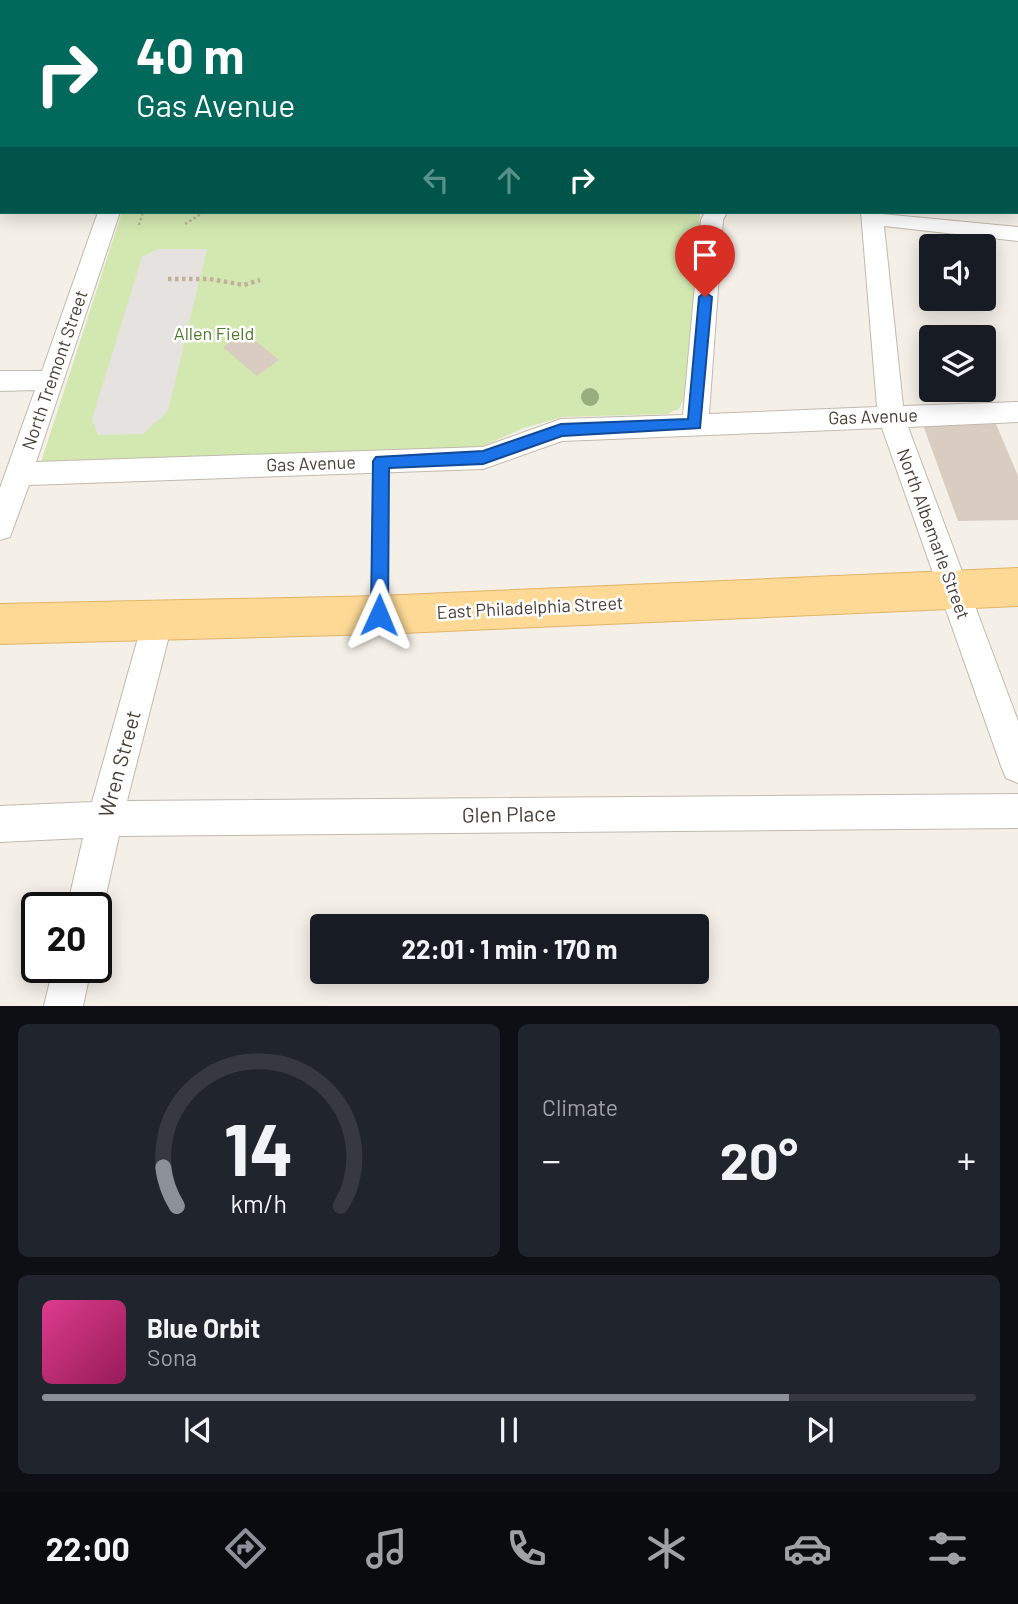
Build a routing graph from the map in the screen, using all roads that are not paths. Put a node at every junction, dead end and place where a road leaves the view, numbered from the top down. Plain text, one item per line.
1 (108, 214) edge
2 (715, 214) edge
3 (869, 214) edge
4 (876, 214) edge
5 (1018, 234) edge
6 (52, 380) junction
7 (0, 381) edge
8 (1018, 412) edge
9 (891, 416) junction
10 (695, 424) junction
11 (381, 461) junction
12 (11, 484) edge
13 (0, 528) edge
14 (1018, 587) edge
15 (954, 590) junction
16 (379, 615) junction
17 (158, 620) junction
18 (0, 624) edge
19 (1018, 766) edge
20 (1018, 811) edge
21 (105, 819) junction
22 (0, 824) edge
23 (89, 892) edge
24 (68, 983) edge
25 (63, 1006) edge

1 - 6 street, North Tremont Street
2 - 10 street
3 - 9 street, North Albemarle Street
4 - 5 street
6 - 7 street
6 - 12 street, North Tremont Street
8 - 9 street, Gas Avenue
9 - 10 street, Gas Avenue
9 - 15 street, North Albemarle Street
10 - 11 street, Gas Avenue
11 - 12 street, Gas Avenue
11 - 16 lane
12 - 13 street, North Tremont Street
14 - 15 main road, East Philadelphia Street
15 - 16 main road, East Philadelphia Street
15 - 19 street, North Albemarle Street
16 - 17 main road, East Philadelphia Street
17 - 18 main road, East Philadelphia Street
17 - 21 street, Wren Street
20 - 21 street, Glen Place
21 - 22 street, Glen Place
21 - 23 street, Wren Street
24 - 25 street

